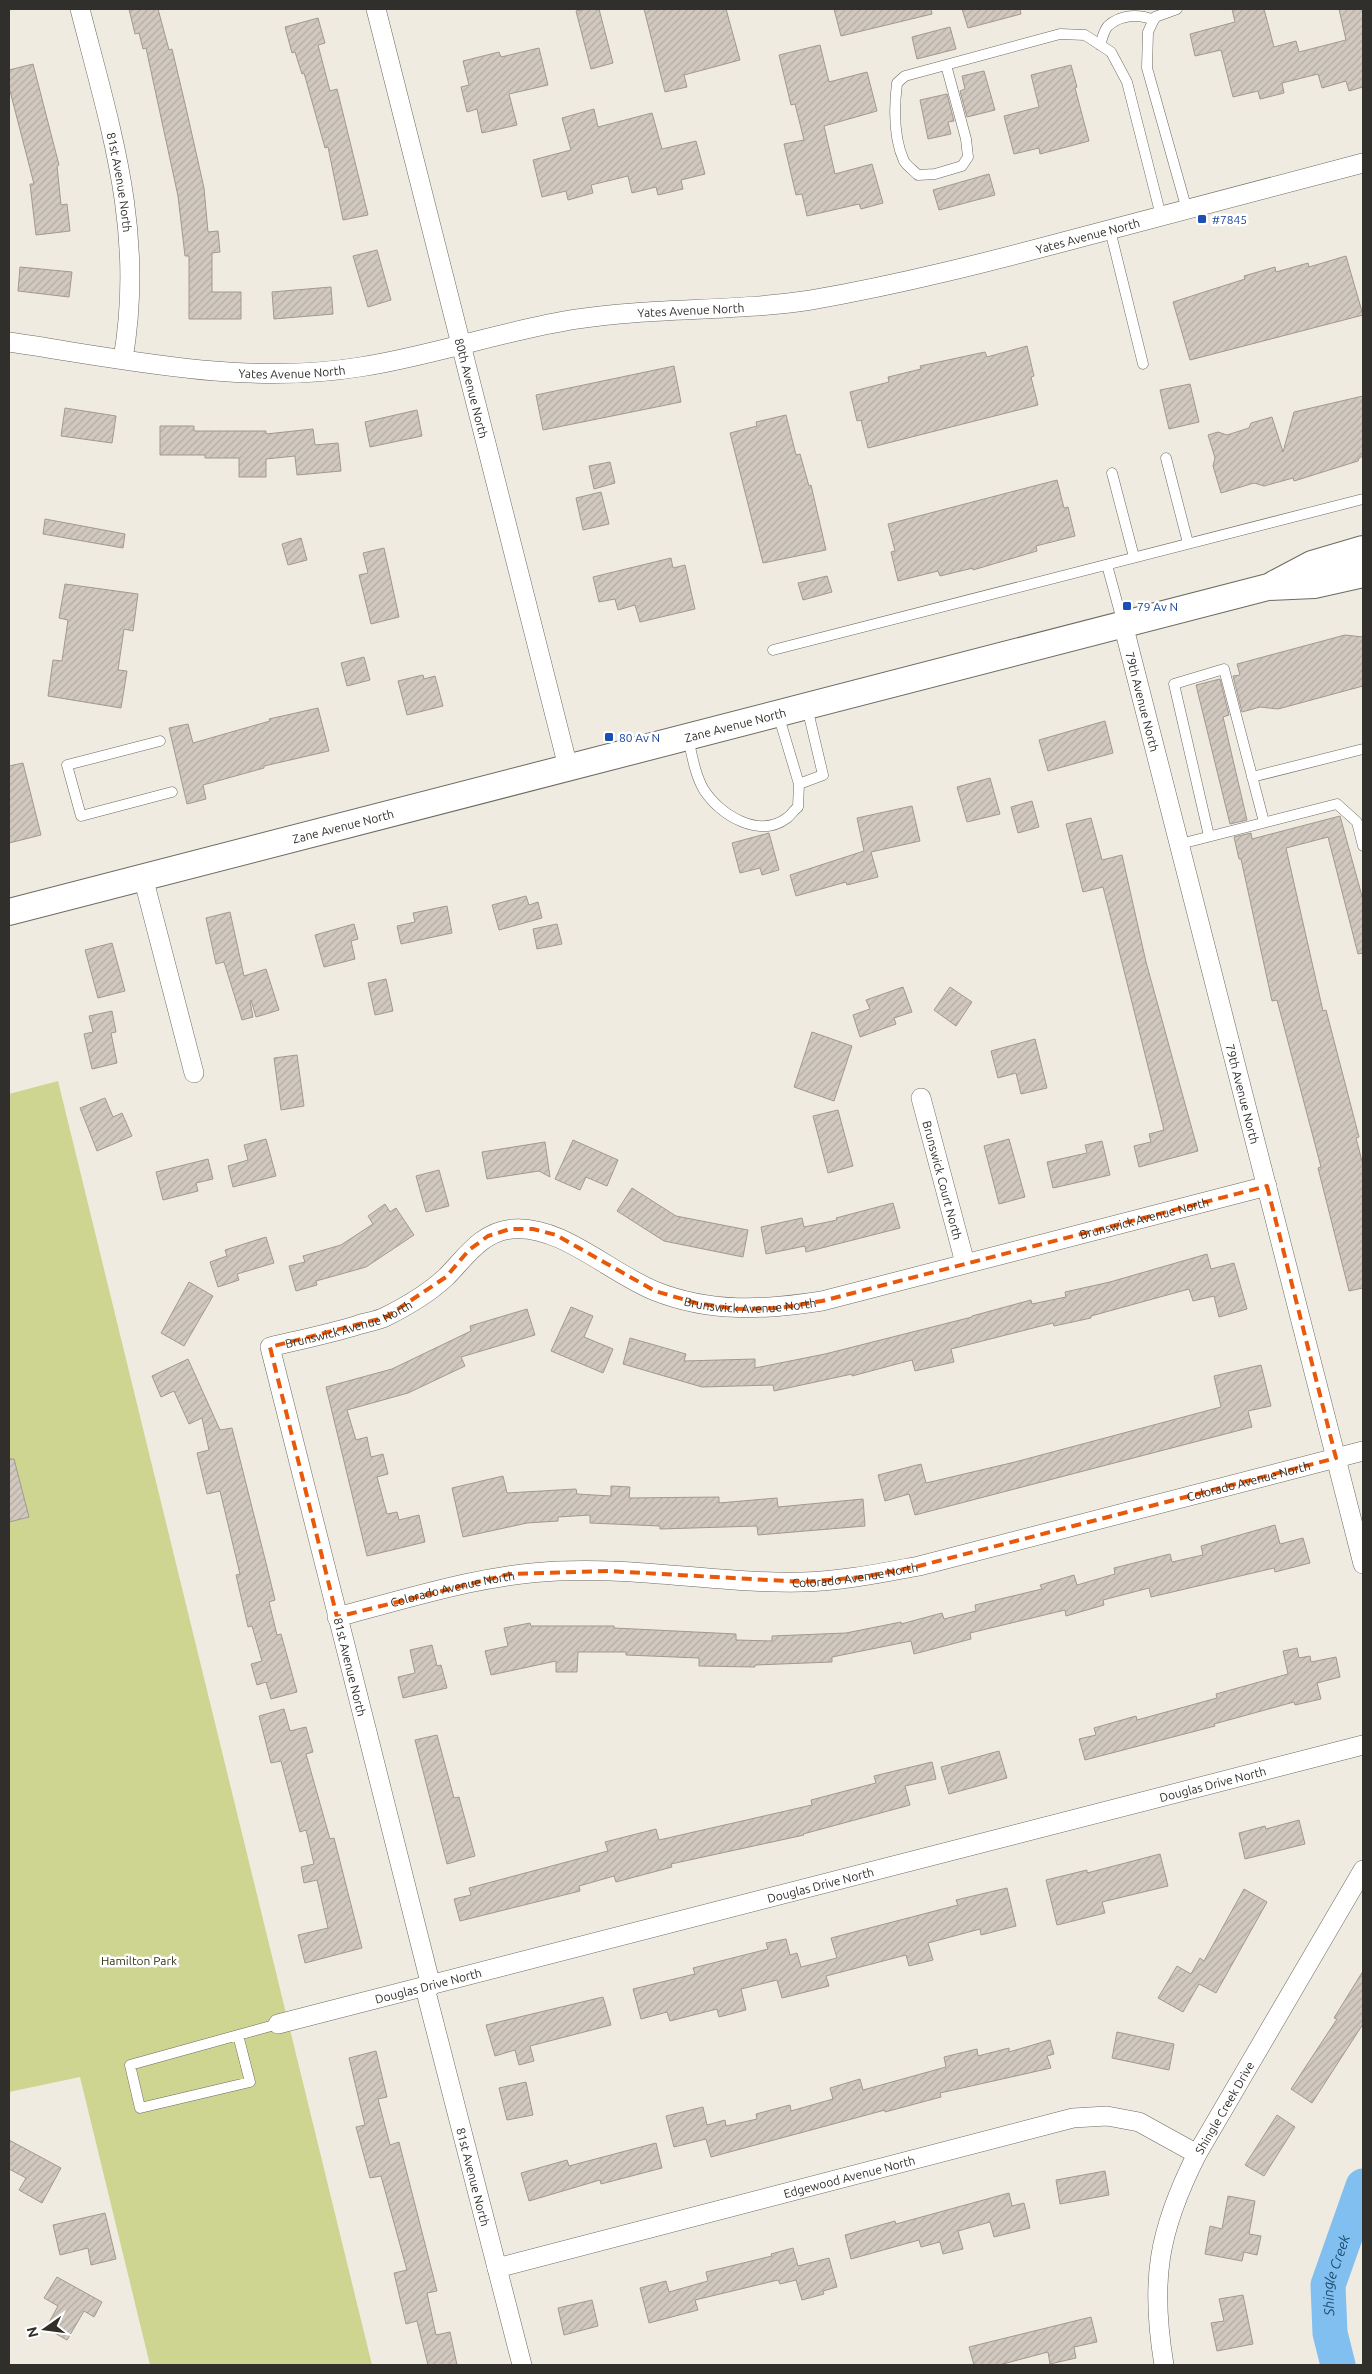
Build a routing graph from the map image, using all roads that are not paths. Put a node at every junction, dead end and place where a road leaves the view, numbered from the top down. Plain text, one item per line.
1 (80, 9) edge
2 (376, 9) edge
3 (1177, 9) edge
4 (1154, 20) junction
5 (1100, 45) junction
6 (946, 65) junction
7 (1363, 163) edge
8 (1186, 210) junction
9 (1161, 216) junction
10 (1110, 230) junction
11 (9, 342) edge
12 (462, 345) junction
13 (123, 359) junction
14 (1143, 364) dead end
15 (1166, 458) dead end
16 (1112, 473) dead end
17 (1363, 499) edge
18 (1188, 543) junction
19 (1363, 549) edge
20 (1134, 557) junction
21 (1108, 565) junction
22 (1363, 574) edge
23 (1268, 587) junction
24 (1124, 624) junction
25 (773, 650) dead end
26 (807, 705) junction
27 (777, 713) junction
28 (688, 736) junction
29 (160, 740) dead end
30 (1363, 749) edge
31 (568, 767) junction
32 (1252, 777) junction
33 (799, 784) junction
34 (172, 792) dead end
35 (1360, 821) edge
36 (1264, 822) junction
37 (1209, 836) junction
38 (1180, 844) junction
39 (1363, 846) edge
40 (143, 877) junction
41 (9, 912) edge
42 (194, 1073) dead end
43 (921, 1098) dead end
44 (1268, 1186) junction
45 (965, 1263) junction
46 (270, 1348) joint
47 (1363, 1451) edge
48 (1336, 1458) junction
49 (1363, 1564) edge
50 (337, 1617) junction
51 (1363, 1745) edge
52 (1363, 1870) edge
53 (428, 1987) junction
54 (278, 2024) joint
55 (238, 2035) junction
56 (1196, 2154) junction
57 (497, 2268) junction
58 (522, 2365) edge
59 (1164, 2365) edge

1 - 13 street, 81st Avenue North
2 - 12 street, 80th Avenue North
3 - 4 lane
4 - 5 lane
4 - 8 lane
5 - 6 lane
5 - 9 lane
6 - 6 lane
7 - 8 street, Yates Avenue North
8 - 9 street, Yates Avenue North
9 - 10 street, Yates Avenue North
10 - 12 street, Yates Avenue North
10 - 14 lane
11 - 13 street, Yates Avenue North
12 - 13 street, Yates Avenue North
12 - 31 street, 80th Avenue North
15 - 18 lane
16 - 20 lane
17 - 18 lane
18 - 20 lane
19 - 23 main road, Zane Avenue North
20 - 21 lane
21 - 24 lane
21 - 25 lane
22 - 23 main road, Zane Avenue North
23 - 24 main road, Zane Avenue North
24 - 26 main road, Zane Avenue North
24 - 38 street, 79th Avenue North
26 - 27 main road, Zane Avenue North
26 - 33 lane
27 - 28 main road, Zane Avenue North
27 - 33 lane
28 - 31 main road, Zane Avenue North
28 - 33 lane
29 - 34 lane
30 - 32 lane
31 - 40 main road, Zane Avenue North
32 - 36 lane
32 - 37 lane
35 - 36 lane
35 - 39 lane
36 - 37 lane
37 - 38 lane
38 - 44 street, 79th Avenue North
40 - 41 main road, Zane Avenue North
40 - 42 street
43 - 45 street, Brunswick Court North
44 - 45 street, Brunswick Avenue North
44 - 48 street, 79th Avenue North
45 - 46 street, Brunswick Avenue North
46 - 50 street, 81st Avenue North
47 - 48 street, Colorado Avenue North
48 - 49 street, 79th Avenue North
48 - 50 street, Colorado Avenue North
50 - 53 street, 81st Avenue North
51 - 53 street, Douglas Drive North
52 - 56 street, Shingle Creek Drive
53 - 54 street, Douglas Drive North
53 - 57 street, 81st Avenue North
54 - 55 lane
55 - 55 lane
56 - 57 street, Edgewood Avenue North
56 - 59 street, Shingle Creek Drive
57 - 58 street, 81st Avenue North

